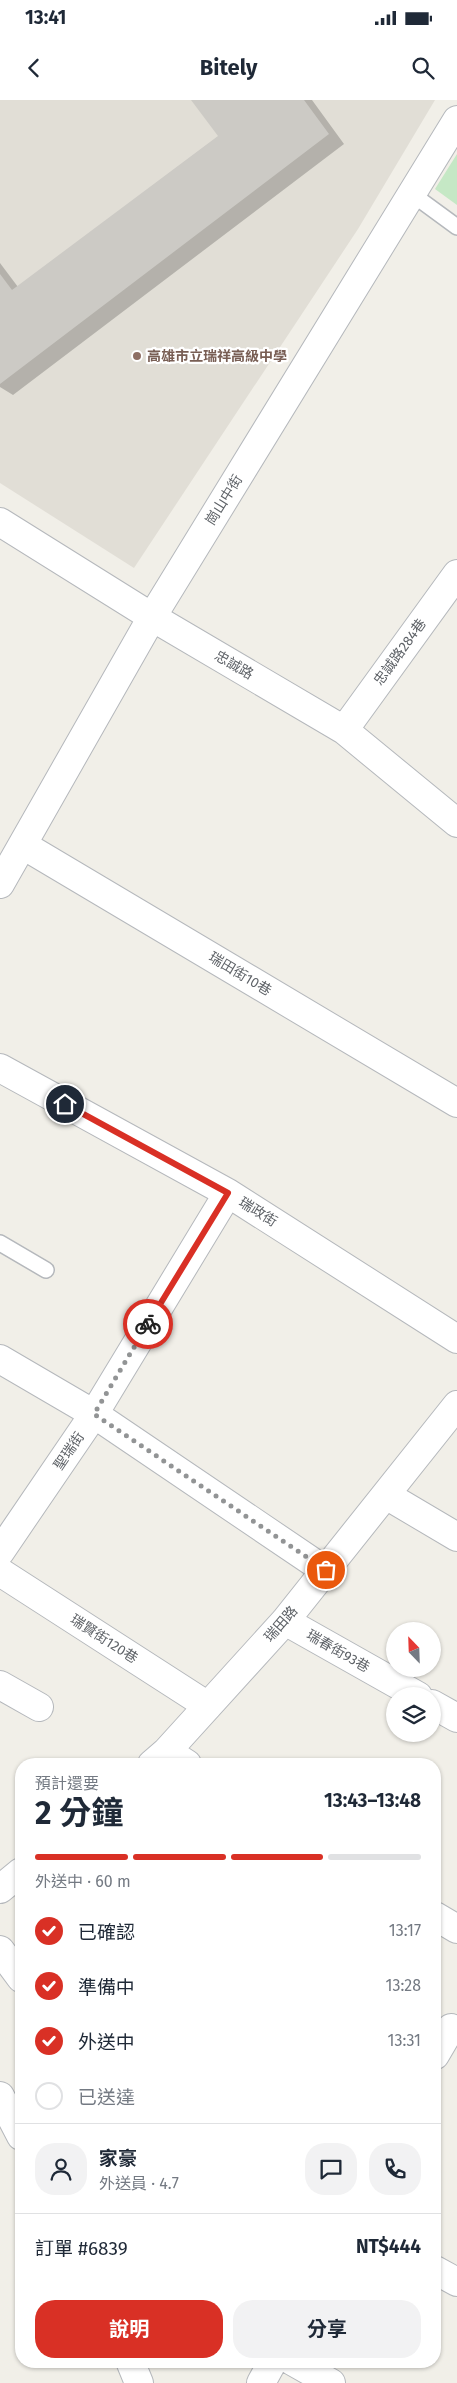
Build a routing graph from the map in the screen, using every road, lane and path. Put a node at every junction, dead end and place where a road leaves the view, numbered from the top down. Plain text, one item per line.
1 (457, 120) edge
2 (412, 194) junction
3 (457, 227) edge
4 (0, 522) edge
5 (457, 574) edge
6 (152, 617) junction
7 (344, 730) junction
8 (457, 823) edge
9 (23, 845) junction
10 (0, 884) edge
11 (0, 1068) edge
12 (457, 1103) edge
13 (228, 1193) junction
14 (0, 1243) edge
15 (46, 1270) dead end
16 (457, 1338) edge
17 (0, 1359) edge
18 (457, 1405) edge
19 (94, 1414) junction
20 (386, 1495) junction
21 (457, 1537) edge
22 (0, 1552) edge
23 (326, 1570) junction
24 (0, 1572) edge
25 (285, 1621) junction
26 (0, 1685) edge
27 (402, 1687) edge
28 (208, 1706) junction
29 (39, 1707) dead end
30 (441, 1709) edge
31 (457, 1718) edge
32 (170, 1758) edge
33 (15, 1877) edge
34 (0, 1890) edge
35 (441, 1920) edge
36 (457, 1929) edge
37 (0, 1950) edge
38 (15, 1970) edge
39 (451, 2028) dead end
40 (441, 2045) edge
41 (0, 2096) edge
42 (15, 2125) edge
43 (441, 2273) edge
44 (457, 2282) edge
45 (133, 2368) edge
46 (269, 2368) edge
47 (304, 2368) edge
48 (139, 2383) edge
49 (261, 2383) edge
50 (331, 2383) edge

1 - 2 street, 崗山中街
2 - 3 lane
2 - 6 street, 崗山中街
4 - 6 street, 忠誠路
5 - 7 street, 忠誠路284巷
6 - 7 street, 忠誠路
6 - 9 street, 崗山中街
7 - 8 street, 忠誠路
9 - 10 street, 崗山中街
9 - 12 street, 瑞田街10巷
11 - 13 street, 瑞政街
13 - 16 street, 瑞政街
13 - 19 street, 聖瑞街
14 - 15 lane
17 - 19 street
18 - 20 street, 瑞田路
19 - 22 street, 聖瑞街
19 - 23 street
20 - 21 street
20 - 23 street, 瑞田路
23 - 25 street, 瑞田路
24 - 28 street, 瑞賢街120巷
25 - 27 street, 瑞春街93巷
25 - 28 street, 瑞田路
26 - 29 street
28 - 32 street, 瑞田路
30 - 31 street
33 - 34 street
35 - 36 street
37 - 38 street
39 - 40 street
41 - 42 street
43 - 44 street
45 - 48 street
46 - 49 street
47 - 50 street

